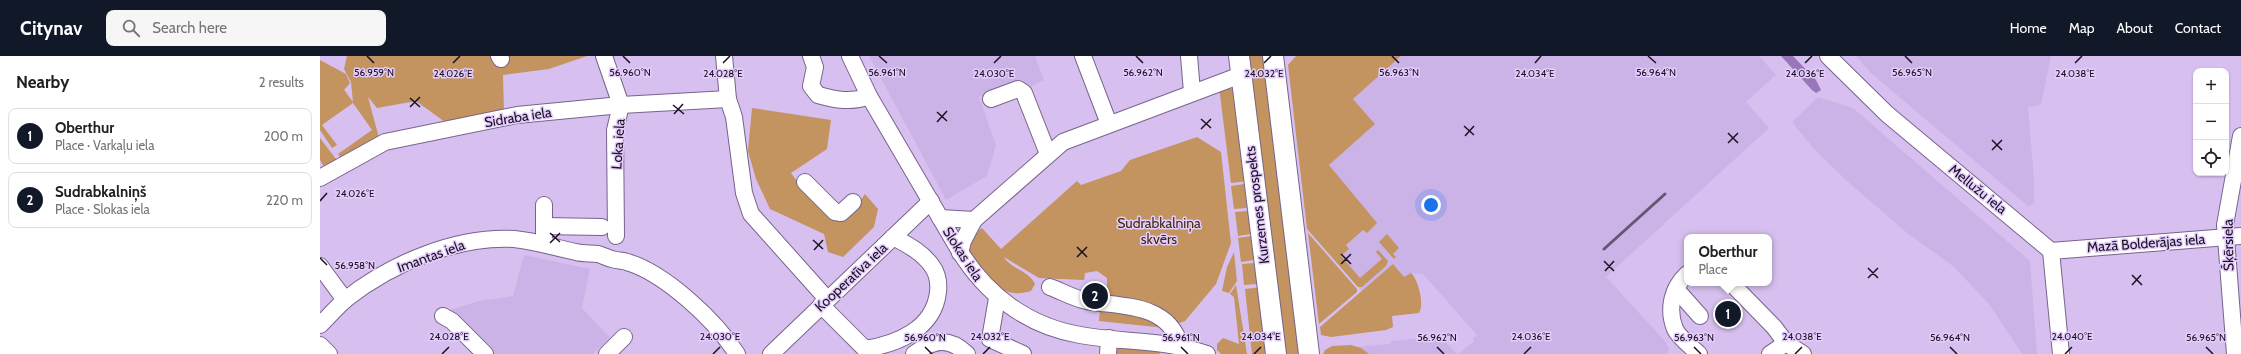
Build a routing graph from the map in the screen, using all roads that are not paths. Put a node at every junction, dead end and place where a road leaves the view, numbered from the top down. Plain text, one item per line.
1 (604, 56) edge
2 (811, 56) edge
3 (850, 56) edge
4 (1083, 56) edge
5 (1189, 56) edge
6 (1273, 56) edge
7 (1828, 56) edge
8 (727, 59) edge
9 (1240, 66) edge
10 (1192, 92) junction
11 (869, 96) junction
12 (728, 99) junction
13 (991, 99) dead end
14 (621, 105) junction
15 (1109, 124) junction
16 (2241, 136) edge
17 (1048, 154) junction
18 (321, 176) edge
19 (805, 182) dead end
20 (930, 201) junction
21 (853, 202) dead end
22 (544, 205) dead end
23 (940, 218) junction
24 (974, 220) junction
25 (544, 226) junction
26 (602, 227) dead end
27 (616, 236) junction
28 (2241, 236) edge
29 (894, 237) junction
30 (2225, 237) junction
31 (544, 243) junction
32 (2051, 251) junction
33 (960, 253) junction
34 (598, 254) junction
35 (627, 262) junction
36 (320, 266) edge
37 (1684, 278) edge
38 (1734, 286) edge
39 (1050, 287) dead end
40 (1676, 289) junction
41 (997, 298) junction
42 (346, 300) junction
43 (824, 302) junction
44 (443, 316) dead end
45 (1700, 316) dead end
46 (320, 324) edge
47 (624, 337) dead end
48 (1786, 343) junction
49 (320, 345) edge
50 (1108, 346) edge
51 (1177, 349) edge
52 (867, 352) edge
53 (329, 354) edge
54 (485, 354) edge
55 (607, 354) edge
56 (737, 354) edge
57 (771, 354) edge
58 (914, 354) edge
59 (967, 354) edge
60 (1023, 354) edge
61 (1207, 354) edge
62 (1276, 354) edge
63 (1309, 354) edge
64 (1698, 354) edge
65 (1770, 354) edge
66 (1802, 354) edge
67 (2061, 354) edge
68 (2235, 354) edge

1 - 14 street, Loka iela
2 - 11 street
3 - 11 street, Slokas iela
4 - 15 street
5 - 10 street
6 - 63 main road
7 - 32 street, Mellužu iela
8 - 12 street
9 - 10 street
9 - 62 main road, Kurzemes prospekts
10 - 15 street
11 - 20 street, Slokas iela
12 - 14 street, Sidraba iela
12 - 43 street
13 - 17 street
14 - 18 street, Sidraba iela
14 - 27 street, Loka iela
15 - 17 street
16 - 30 street, Šķērsiela
17 - 24 street
19 - 21 street
20 - 23 street, Slokas iela
20 - 29 street, Kooperatīva iela
22 - 25 street
23 - 24 street
23 - 33 street, Slokas iela
24 - 33 street
25 - 26 street
25 - 31 street
27 - 34 street
27 - 35 street, Loka iela
28 - 30 street, Mazā Bolderājas iela
29 - 43 street, Kooperatīva iela
29 - 52 street
30 - 32 street, Mazā Bolderājas iela
30 - 68 street, Šķērsiela
31 - 34 street, Imantas iela
31 - 42 street, Imantas iela
32 - 67 street
33 - 41 street, Slokas iela
34 - 35 street, Imantas iela
35 - 56 street, Imantas iela
36 - 42 street
37 - 40 street
38 - 48 street
39 - 51 street
40 - 45 street
40 - 64 street
41 - 50 street, Slokas iela
41 - 60 street
42 - 46 street, Imantas iela
43 - 52 street
43 - 57 street, Kooperatīva iela
44 - 54 street
47 - 55 street
48 - 65 street
48 - 66 street
49 - 53 street
50 - 51 street, Slokas iela
51 - 61 street, Slokas iela
58 - 59 street

